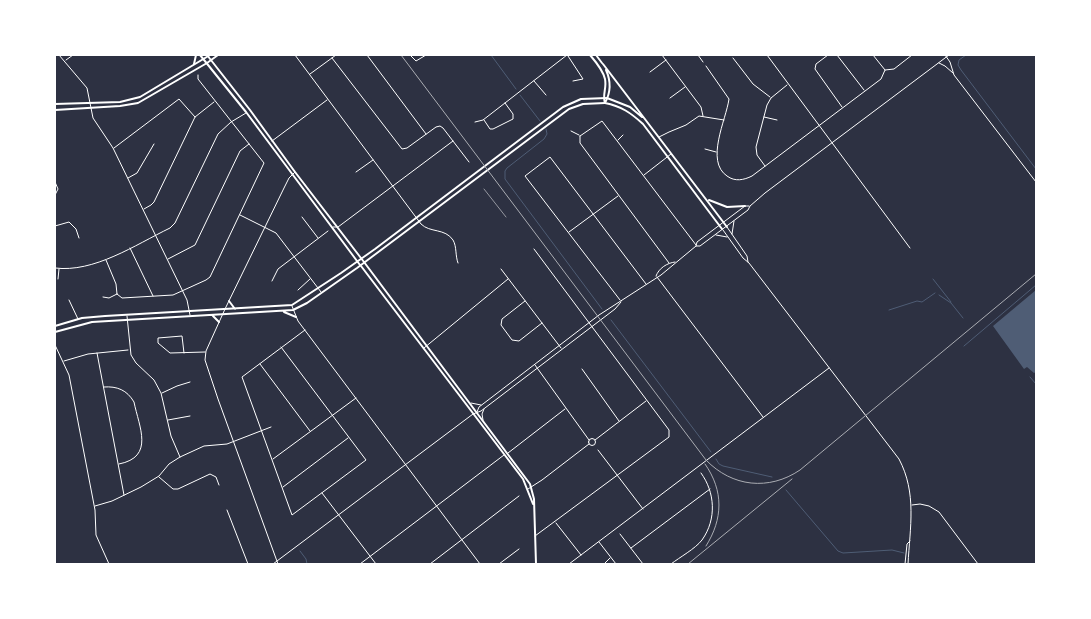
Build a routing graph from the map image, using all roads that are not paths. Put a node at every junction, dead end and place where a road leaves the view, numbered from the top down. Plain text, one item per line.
1 (57, 55) edge
2 (73, 55) edge
3 (196, 55) edge
4 (200, 55) edge
5 (208, 55) edge
6 (218, 55) edge
7 (295, 55) edge
8 (336, 55) edge
9 (367, 55) edge
10 (410, 55) edge
11 (426, 55) edge
12 (567, 55) edge
13 (590, 55) edge
14 (596, 55) edge
15 (662, 55) edge
16 (698, 55) edge
17 (767, 55) edge
18 (828, 55) edge
19 (838, 55) edge
20 (873, 55) edge
21 (910, 55) edge
22 (947, 56) edge
23 (203, 58) junction
24 (332, 58) junction
25 (733, 58) dead end
26 (212, 60) junction
27 (666, 60) junction
28 (65, 61) junction
29 (703, 62) dead end
30 (938, 63) junction
31 (194, 64) junction
32 (207, 64) junction
33 (603, 64) junction
34 (706, 66) dead end
35 (885, 70) junction
36 (650, 72) dead end
37 (953, 73) junction
38 (198, 75) dead end
39 (310, 75) junction
40 (534, 81) junction
41 (573, 81) dead end
42 (789, 84) junction
43 (686, 86) junction
44 (865, 91) junction
45 (546, 95) dead end
46 (603, 97) junction
47 (607, 98) junction
48 (670, 98) dead end
49 (771, 98) junction
50 (328, 99) junction
51 (215, 101) junction
52 (90, 103) junction
53 (505, 103) junction
54 (605, 103) junction
55 (55, 104) edge
56 (91, 108) junction
57 (843, 108) junction
58 (55, 110) edge
59 (246, 112) junction
60 (703, 116) junction
61 (195, 117) junction
62 (764, 117) junction
63 (483, 120) junction
64 (724, 120) junction
65 (777, 120) dead end
66 (231, 122) junction
67 (475, 122) dead end
68 (647, 122) junction
69 (820, 125) junction
70 (571, 131) dead end
71 (426, 134) junction
72 (623, 135) dead end
73 (580, 136) junction
74 (659, 138) junction
75 (273, 140) junction
76 (617, 140) junction
77 (453, 141) junction
78 (655, 141) junction
79 (833, 142) junction
80 (249, 143) junction
81 (269, 143) junction
82 (154, 144) dead end
83 (113, 148) junction
84 (705, 150) dead end
85 (717, 152) junction
86 (671, 154) junction
87 (667, 157) junction
88 (373, 160) junction
89 (469, 162) dead end
90 (492, 164) junction
91 (765, 166) junction
92 (295, 172) junction
93 (356, 172) dead end
94 (480, 173) junction
95 (292, 175) junction
96 (644, 176) junction
97 (128, 178) junction
98 (55, 182) edge
99 (1036, 182) edge
100 (393, 187) junction
101 (484, 189) dead end
102 (55, 195) edge
103 (619, 195) junction
104 (706, 199) junction
105 (745, 206) junction
106 (750, 206) junction
107 (143, 210) junction
108 (594, 214) junction
109 (240, 215) junction
110 (302, 217) dead end
111 (416, 217) junction
112 (506, 217) dead end
113 (735, 220) junction
114 (419, 221) junction
115 (724, 222) junction
116 (55, 226) edge
117 (719, 226) junction
118 (265, 227) junction
119 (333, 227) junction
120 (338, 227) junction
121 (726, 227) junction
122 (722, 230) junction
123 (328, 231) dead end
124 (568, 232) junction
125 (716, 234) junction
126 (155, 235) junction
127 (732, 235) junction
128 (728, 237) junction
129 (79, 238) dead end
130 (318, 239) junction
131 (696, 246) junction
132 (130, 247) junction
133 (910, 248) dead end
134 (534, 249) dead end
135 (294, 257) junction
136 (362, 258) junction
137 (106, 259) junction
138 (168, 260) junction
139 (357, 261) junction
140 (364, 262) junction
141 (676, 262) junction
142 (458, 263) dead end
143 (669, 263) junction
144 (749, 263) junction
145 (360, 265) junction
146 (55, 268) edge
147 (59, 268) junction
148 (501, 269) dead end
149 (656, 276) junction
150 (311, 278) junction
151 (508, 278) junction
152 (58, 279) dead end
153 (272, 281) dead end
154 (646, 284) junction
155 (318, 288) junction
156 (298, 290) dead end
157 (183, 291) junction
158 (321, 292) junction
159 (116, 294) junction
160 (153, 296) junction
161 (103, 297) dead end
162 (68, 300) dead end
163 (229, 301) junction
164 (525, 301) junction
165 (621, 302) junction
166 (292, 305) junction
167 (225, 309) junction
168 (235, 309) junction
169 (293, 310) junction
170 (190, 312) junction
171 (281, 312) junction
172 (223, 314) junction
173 (127, 315) junction
174 (211, 315) junction
175 (190, 316) junction
176 (296, 317) junction
177 (78, 319) junction
178 (127, 320) junction
179 (219, 322) junction
180 (542, 323) junction
181 (589, 323) junction
182 (55, 326) edge
183 (592, 327) junction
184 (305, 330) junction
185 (55, 332) edge
186 (55, 345) edge
187 (559, 345) junction
188 (427, 346) junction
189 (281, 347) junction
190 (424, 348) junction
191 (129, 350) junction
192 (562, 350) junction
193 (206, 352) junction
194 (97, 353) junction
195 (184, 353) junction
196 (63, 362) junction
197 (260, 364) junction
198 (534, 365) junction
199 (830, 368) junction
200 (537, 369) junction
201 (582, 369) dead end
202 (190, 382) dead end
203 (103, 387) junction
204 (503, 388) junction
205 (506, 391) junction
206 (161, 393) junction
207 (356, 398) junction
208 (646, 400) junction
209 (471, 404) junction
210 (482, 405) junction
211 (485, 408) junction
212 (566, 409) junction
213 (476, 412) junction
214 (473, 414) junction
215 (333, 415) junction
216 (190, 416) dead end
217 (763, 418) junction
218 (167, 420) junction
219 (483, 420) junction
220 (619, 421) junction
221 (271, 427) dead end
222 (261, 431) junction
223 (311, 432) junction
224 (349, 437) junction
225 (589, 440) junction
226 (594, 440) junction
227 (233, 442) junction
228 (590, 444) junction
229 (598, 450) dead end
230 (508, 453) junction
231 (504, 455) junction
232 (180, 457) junction
233 (272, 460) junction
234 (118, 464) junction
235 (405, 465) junction
236 (701, 473) dead end
237 (617, 475) junction
238 (159, 476) junction
239 (219, 485) dead end
240 (282, 487) junction
241 (532, 487) junction
242 (710, 488) junction
243 (528, 489) junction
244 (322, 492) junction
245 (124, 495) junction
246 (519, 496) dead end
247 (534, 504) junction
248 (912, 505) junction
249 (94, 506) junction
250 (436, 506) junction
251 (642, 509) junction
252 (227, 510) dead end
253 (339, 514) junction
254 (556, 522) junction
255 (620, 534) dead end
256 (535, 536) junction
257 (462, 539) junction
258 (599, 542) junction
259 (630, 548) junction
260 (519, 549) dead end
261 (581, 555) junction
262 (370, 556) junction
263 (611, 558) junction
264 (277, 561) junction
265 (613, 561) junction
266 (109, 564) edge
267 (248, 564) edge
268 (272, 564) edge
269 (278, 564) edge
270 (360, 564) edge
271 (376, 564) edge
272 (430, 564) edge
273 (480, 564) edge
274 (499, 564) edge
275 (536, 564) edge
276 (569, 564) edge
277 (604, 564) edge
278 (610, 564) edge
279 (616, 564) edge
280 (643, 564) edge
281 (671, 564) edge
282 (906, 564) edge
283 (978, 564) edge

1 - 28 street
2 - 28 street
3 - 31 main road
4 - 23 main road
5 - 23 main road
5 - 26 main road
6 - 26 main road
7 - 39 street
8 - 24 street
9 - 71 street
10 - 11 street
12 - 40 street
12 - 41 street
13 - 46 main road
14 - 33 main road
15 - 27 street
16 - 29 street
17 - 42 street
18 - 57 street
19 - 44 street
20 - 35 street
21 - 35 street
22 - 30 street
22 - 37 street
23 - 31 main road
23 - 32 main road
24 - 39 street
24 - 71 street
25 - 49 street
26 - 32 main road
26 - 75 main road
27 - 36 street
27 - 43 street
28 - 52 street
30 - 37 street
30 - 79 street
31 - 52 main road
32 - 56 main road
32 - 59 main road
33 - 47 main road
33 - 68 main road
34 - 64 street
35 - 44 street
37 - 99 street
38 - 51 street
39 - 50 street
40 - 45 street
40 - 53 street
42 - 49 street
42 - 69 street
43 - 48 street
43 - 60 street
44 - 57 street
46 - 47 main road
46 - 54 main road
46 - 90 main road
47 - 54 main road
47 - 68 main road
49 - 62 street
50 - 75 street
50 - 88 street
51 - 61 street
51 - 66 street
52 - 55 main road
52 - 56 street
53 - 63 street
53 - 63 street
54 - 78 main road
54 - 90 main road
56 - 58 main road
56 - 83 street
57 - 69 street
59 - 66 street
59 - 81 main road
60 - 64 street
60 - 74 street
61 - 83 street
61 - 107 street
62 - 65 street
62 - 91 street
63 - 67 street
64 - 85 street
66 - 80 street
66 - 126 street
68 - 74 main road
69 - 79 street
69 - 91 street
70 - 73 street
71 - 77 street
72 - 76 street
73 - 76 street
73 - 103 street
74 - 78 main road
74 - 86 main road
75 - 81 street
75 - 92 main road
76 - 96 street
77 - 89 street
77 - 100 street
78 - 87 main road
79 - 106 street
79 - 133 street
80 - 109 street
80 - 138 street
81 - 95 main road
82 - 97 street
83 - 97 street
84 - 85 street
85 - 91 street
86 - 87 street
86 - 104 main road
87 - 96 street
87 - 117 main road
88 - 93 street
88 - 100 street
90 - 94 main road
92 - 95 street
92 - 120 main road
94 - 111 main road
94 - 114 main road
95 - 118 street
95 - 119 main road
96 - 131 street
97 - 107 street
98 - 102 street
100 - 111 street
100 - 120 street
101 - 112 lane
103 - 108 street
103 - 143 street
104 - 105 main road
104 - 115 main road
105 - 106 street
105 - 115 street
106 - 113 street
107 - 126 street
108 - 124 street
108 - 124 street
108 - 154 street
109 - 118 street
109 - 157 street
110 - 130 street
111 - 114 street
111 - 136 main road
113 - 121 street
113 - 127 street
114 - 140 main road
114 - 142 street
115 - 117 street
115 - 121 main road
116 - 129 street
117 - 122 main road
117 - 131 street
118 - 135 street
118 - 163 street
119 - 120 street
119 - 139 main road
120 - 136 main road
121 - 122 street
121 - 127 street
122 - 125 street
122 - 128 street
123 - 130 street
124 - 165 street
125 - 128 street
125 - 131 street
126 - 132 street
126 - 138 street
127 - 144 street
128 - 144 street
130 - 135 street
131 - 141 street
132 - 137 street
132 - 160 street
134 - 181 street
135 - 150 street
135 - 153 street
136 - 139 main road
136 - 140 main road
137 - 147 street
137 - 159 street
138 - 157 street
139 - 145 main road
139 - 155 main road
140 - 145 main road
140 - 188 main road
141 - 143 street
141 - 149 street
143 - 149 street
144 - 199 street
145 - 158 main road
145 - 190 main road
146 - 147 street
147 - 152 street
148 - 151 street
149 - 154 street
149 - 217 street
150 - 155 street
150 - 156 street
151 - 164 street
151 - 188 street
154 - 165 street
155 - 158 street
155 - 166 main road
157 - 160 street
157 - 170 street
158 - 169 main road
159 - 160 street
159 - 161 street
162 - 177 street
163 - 167 street
163 - 168 main road
164 - 180 street
164 - 180 street
165 - 181 street
165 - 183 street
166 - 168 main road
166 - 169 street
167 - 168 main road
167 - 170 main road
167 - 172 street
169 - 171 main road
169 - 176 street
170 - 173 main road
170 - 175 street
171 - 172 main road
171 - 176 main road
172 - 174 main road
172 - 179 street
173 - 177 main road
173 - 178 street
174 - 175 main road
174 - 179 main road
175 - 178 main road
176 - 184 street
177 - 182 main road
178 - 185 main road
178 - 191 street
179 - 193 street
180 - 187 street
181 - 183 street
181 - 187 street
183 - 192 street
183 - 208 street
184 - 189 street
184 - 207 street
186 - 196 street
187 - 192 street
187 - 198 street
188 - 190 street
188 - 209 main road
189 - 197 street
189 - 215 street
190 - 214 main road
191 - 194 street
191 - 206 street
192 - 200 street
193 - 195 street
193 - 227 street
194 - 196 street
194 - 203 street
195 - 195 street
196 - 249 street
197 - 222 street
197 - 223 street
198 - 200 street
198 - 204 street
199 - 217 street
199 - 248 street
200 - 205 street
200 - 212 street
201 - 220 street
202 - 206 street
203 - 234 street
203 - 234 street
204 - 205 street
204 - 210 street
205 - 211 street
206 - 218 street
207 - 215 street
207 - 235 street
208 - 220 street
208 - 237 street
209 - 210 street
209 - 213 main road
210 - 213 street
211 - 213 street
211 - 219 street
212 - 225 street
212 - 230 street
213 - 214 street
213 - 219 main road
214 - 231 main road
214 - 235 street
215 - 223 street
215 - 224 street
216 - 218 street
217 - 251 street
218 - 232 street
219 - 230 main road
220 - 226 street
221 - 222 street
222 - 227 street
222 - 233 street
223 - 233 street
224 - 240 street
224 - 244 street
225 - 226 street
225 - 228 street
226 - 228 street
227 - 232 street
227 - 264 street
228 - 241 street
229 - 237 street
230 - 241 main road
231 - 243 main road
231 - 250 street
232 - 238 street
233 - 240 street
234 - 245 street
235 - 250 street
235 - 253 street
236 - 242 street
237 - 251 street
237 - 254 street
238 - 239 street
238 - 245 street
240 - 244 street
241 - 243 street
241 - 247 main road
242 - 259 street
242 - 281 street
243 - 247 main road
244 - 253 street
245 - 249 street
246 - 257 street
247 - 256 main road
248 - 282 street
248 - 283 street
249 - 266 street
250 - 257 street
250 - 262 street
251 - 258 street
252 - 267 street
253 - 262 street
253 - 264 street
254 - 256 street
254 - 261 street
255 - 259 street
256 - 275 main road
257 - 272 street
257 - 273 street
258 - 261 street
258 - 263 street
259 - 280 street
260 - 274 street
261 - 276 street
262 - 270 street
262 - 271 street
263 - 265 street
263 - 277 street
264 - 268 street
264 - 269 street
265 - 278 street
265 - 279 street

